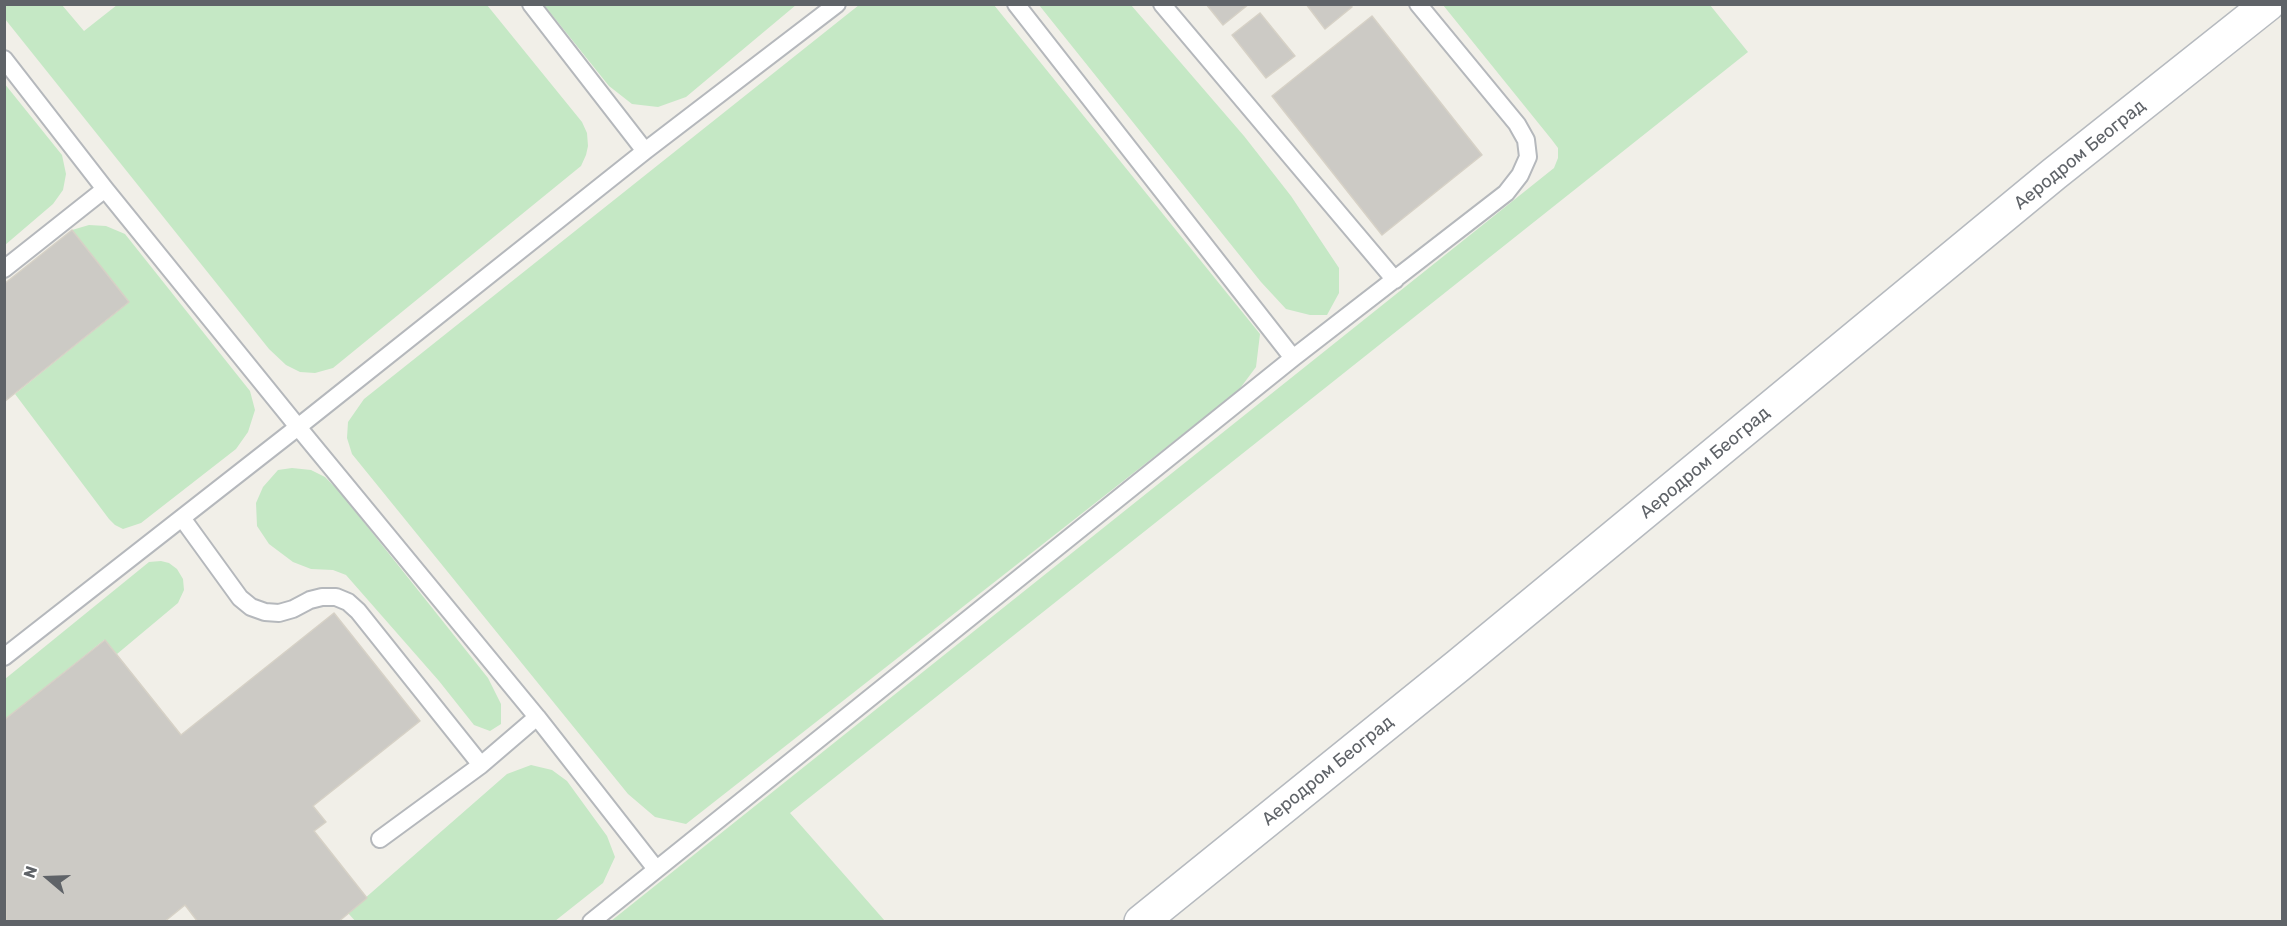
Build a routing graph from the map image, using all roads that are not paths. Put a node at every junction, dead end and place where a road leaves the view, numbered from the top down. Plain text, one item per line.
1 (531, 4) edge
2 (837, 4) edge
3 (1016, 4) edge
4 (1162, 4) edge
5 (1418, 4) edge
6 (2268, 4) edge
7 (4, 59) edge
8 (645, 151) junction
9 (105, 189) junction
10 (4, 269) edge
11 (1395, 280) junction
12 (1293, 358) junction
13 (298, 428) junction
14 (182, 518) junction
15 (4, 657) edge
16 (537, 717) junction
17 (481, 765) junction
18 (380, 839) dead end
19 (656, 869) junction
20 (591, 921) edge
21 (1141, 921) edge

1 - 8 lane
2 - 8 lane
3 - 12 lane
4 - 11 lane
5 - 11 lane
6 - 21 street, Аеродром Београд
7 - 9 lane
8 - 13 lane
9 - 10 lane
9 - 13 lane
11 - 12 lane
12 - 19 lane
13 - 14 lane
13 - 16 lane
14 - 15 lane
14 - 17 lane
16 - 17 lane
16 - 19 lane
17 - 18 lane
19 - 20 lane

